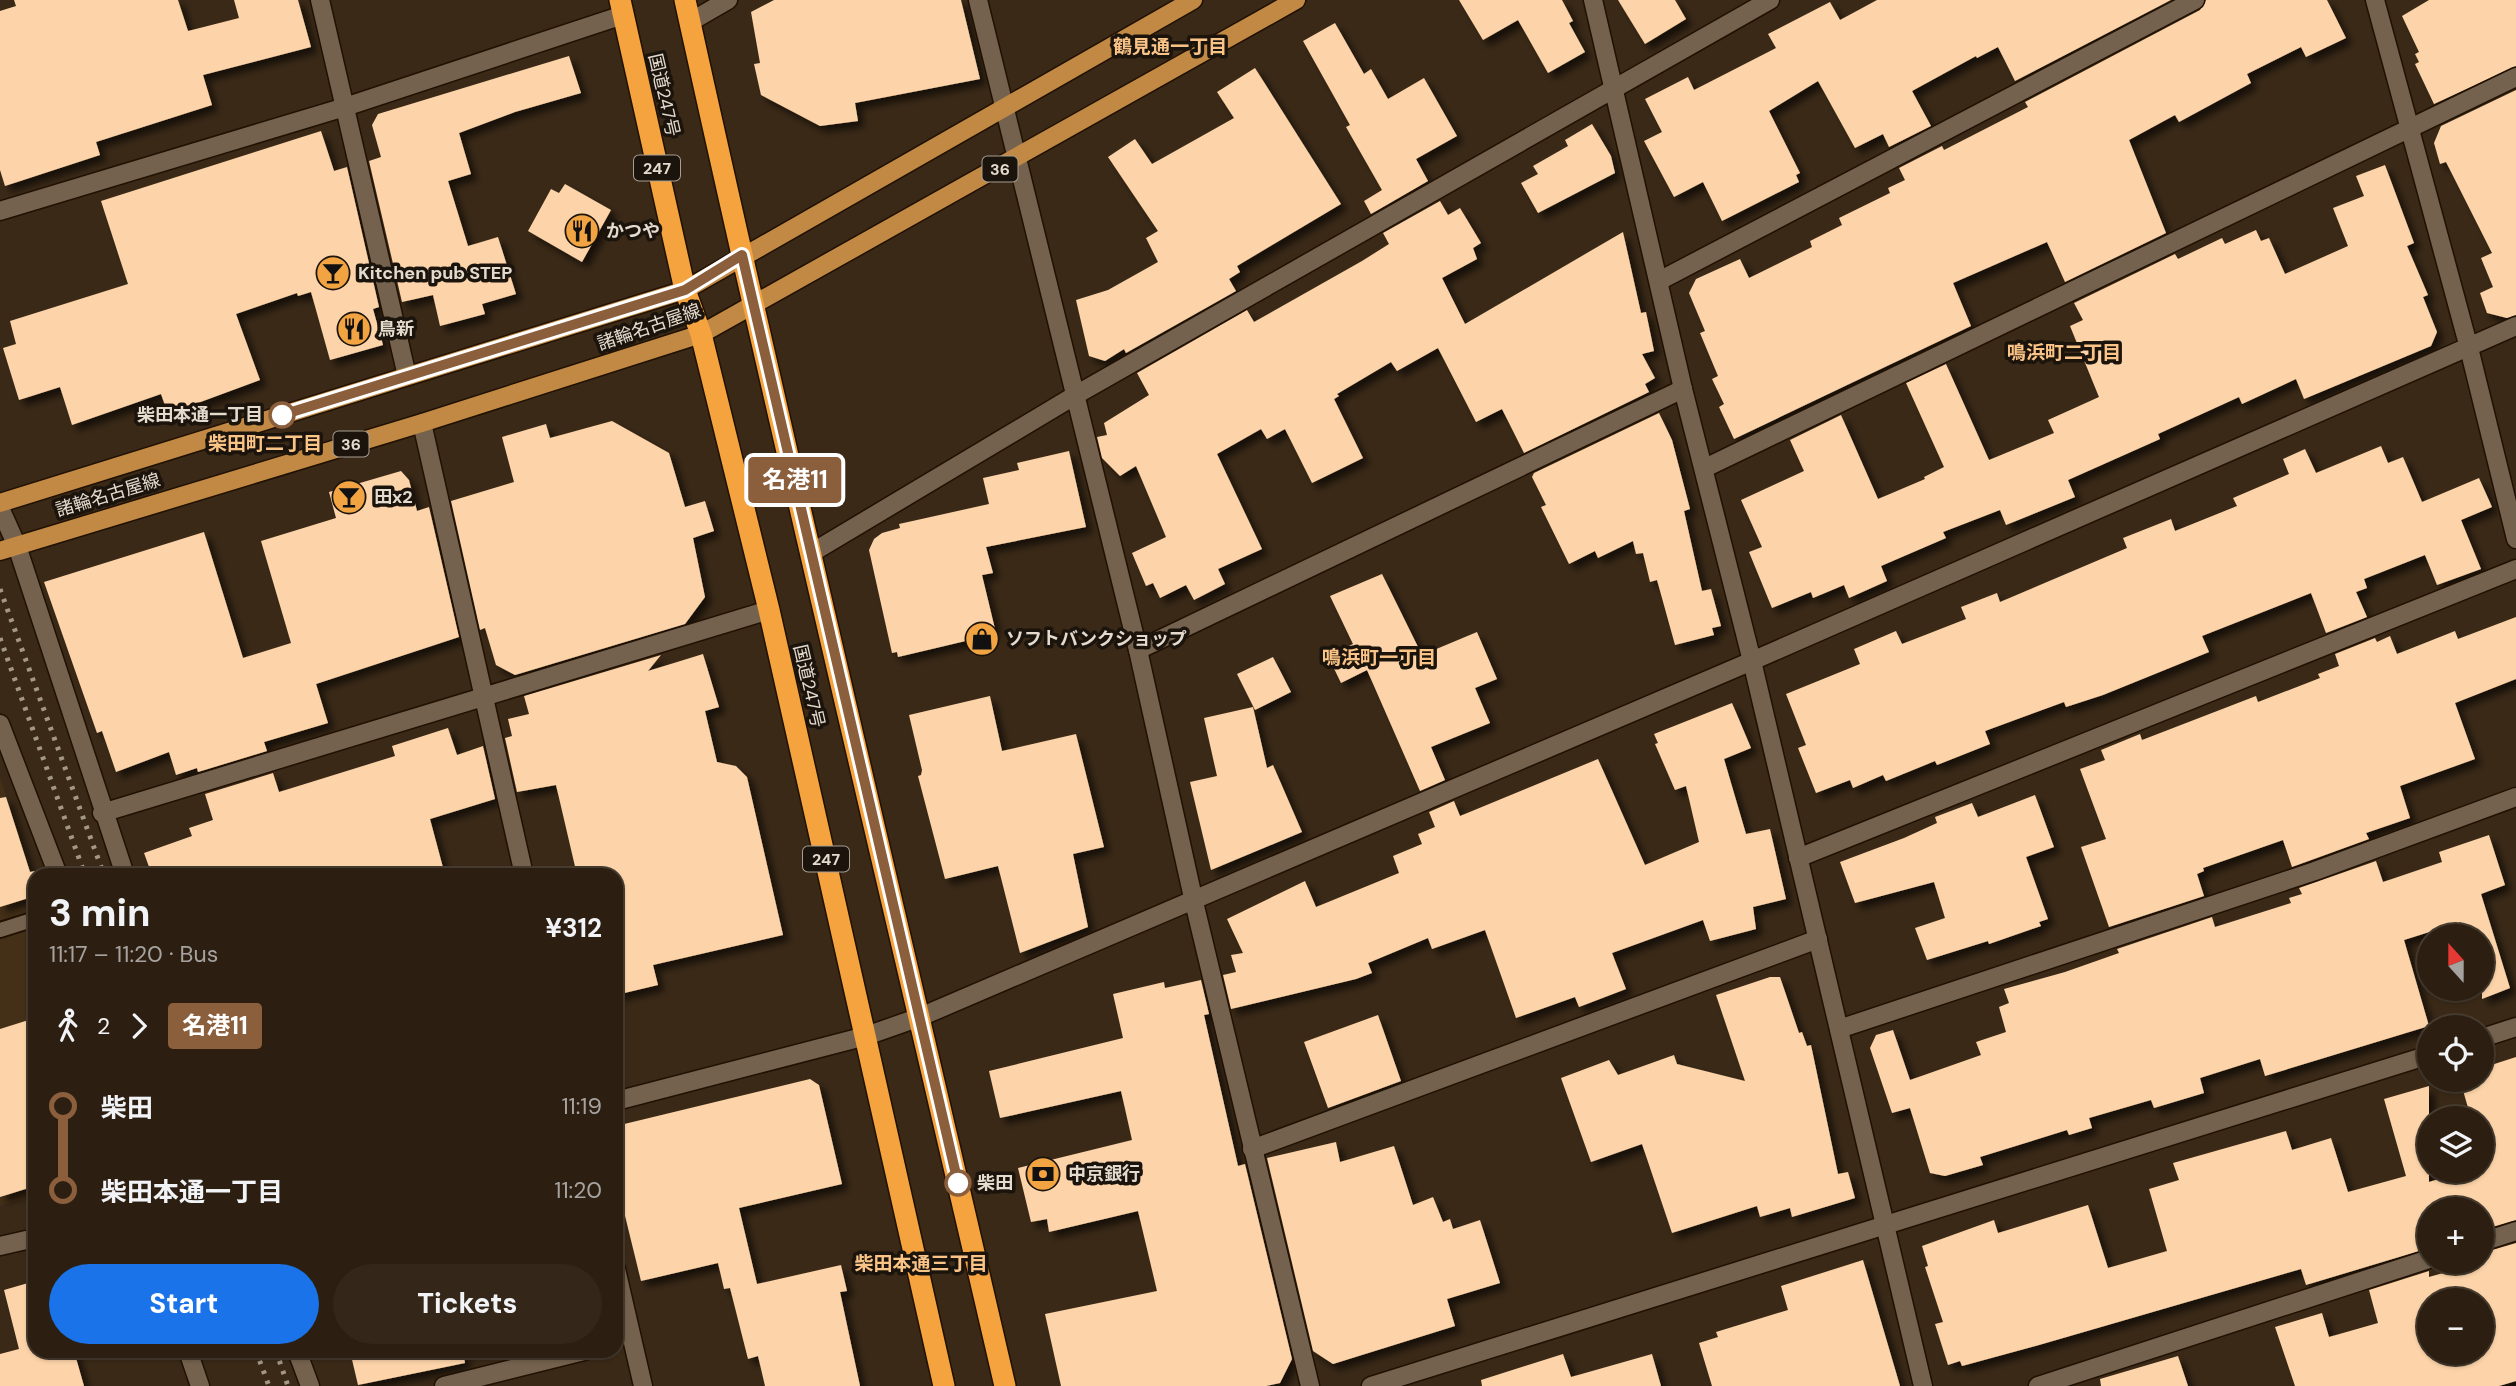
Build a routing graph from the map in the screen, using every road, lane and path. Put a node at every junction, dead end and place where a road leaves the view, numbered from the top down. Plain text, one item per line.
1 (320, 0) edge
2 (685, 0) edge
3 (728, 0) edge
4 (978, 0) edge
5 (1193, 0) edge
6 (1296, 0) edge
7 (1593, 0) edge
8 (1770, 0) edge
9 (2195, 0) edge
10 (2375, 0) edge
11 (621, 7) edge
12 (690, 22) junction
13 (2516, 77) edge
14 (1615, 90) junction
15 (1005, 106) junction
16 (345, 107) junction
17 (2411, 130) junction
18 (1018, 159) junction
19 (0, 211) edge
20 (742, 255) junction
21 (1659, 281) junction
22 (685, 290) junction
23 (753, 307) junction
24 (2516, 327) edge
25 (701, 334) junction
26 (2469, 348) junction
27 (407, 376) junction
28 (1683, 389) junction
29 (1074, 396) junction
30 (422, 423) junction
31 (1704, 468) junction
32 (0, 503) edge
33 (0, 508) edge
34 (2516, 539) edge
35 (8, 549) edge
36 (813, 552) junction
37 (2516, 569) edge
38 (768, 610) junction
39 (1138, 650) junction
40 (1752, 661) junction
41 (482, 696) junction
42 (0, 724) edge
43 (2516, 797) edge
44 (102, 813) junction
45 (1798, 858) junction
46 (55, 868) edge
47 (122, 868) edge
48 (522, 868) edge
49 (1194, 902) junction
50 (28, 921) edge
51 (0, 930) edge
52 (1818, 939) junction
53 (920, 1017) junction
54 (2516, 1027) edge
55 (1839, 1029) junction
56 (2494, 1034) edge
57 (866, 1036) junction
58 (2417, 1059) edge
59 (623, 1099) edge
60 (1252, 1149) junction
61 (1885, 1226) junction
62 (2516, 1231) edge
63 (2494, 1238) edge
64 (28, 1240) edge
65 (0, 1246) edge
66 (2417, 1263) edge
67 (624, 1341) edge
68 (190, 1358) edge
69 (300, 1358) edge
70 (556, 1358) edge
71 (200, 1386) edge
72 (310, 1386) edge
73 (444, 1386) edge
74 (643, 1386) edge
75 (944, 1386) edge
76 (1005, 1386) edge
77 (1310, 1386) edge
78 (1371, 1386) edge
79 (1923, 1386) edge
80 (2038, 1386) edge

1 - 16 street
2 - 12 highway, 国道247号
3 - 12 street
4 - 15 street
5 - 15 main road, 諸輪名古屋線
6 - 18 main road, 諸輪名古屋線 / 36
7 - 14 street
8 - 14 street
9 - 21 street
10 - 17 street
11 - 16 street
11 - 22 highway, 国道247号 / 247
12 - 20 highway, 国道247号
13 - 17 street
14 - 21 street
14 - 29 street
15 - 18 street
15 - 20 main road, 諸輪名古屋線
16 - 19 street
16 - 27 street
17 - 26 street
17 - 31 street
18 - 23 main road, 諸輪名古屋線 / 36
18 - 29 street
20 - 22 main road, 諸輪名古屋線
20 - 23 highway, 国道247号
21 - 28 street
22 - 25 highway, 国道247号 / 247
22 - 27 main road, 諸輪名古屋線
23 - 25 main road, 諸輪名古屋線 / 36
23 - 36 highway, 国道247号
24 - 26 street
25 - 30 main road, 諸輪名古屋線 / 36
25 - 38 highway, 国道247号 / 247
26 - 34 street
26 - 40 street
27 - 32 main road, 諸輪名古屋線
28 - 31 street
28 - 39 street
29 - 36 street
29 - 39 street
30 - 35 main road, 諸輪名古屋線 / 36
30 - 41 street
31 - 40 street
33 - 35 street
35 - 44 street
36 - 53 highway, 国道247号
37 - 45 street
38 - 41 street
38 - 57 highway, 国道247号 / 247
39 - 49 street
40 - 45 street
40 - 49 street
41 - 44 street
41 - 48 street
42 - 46 street
43 - 55 street
44 - 47 street
45 - 52 street
49 - 53 street
49 - 60 street
50 - 51 lane
52 - 55 street
52 - 60 street
53 - 57 street
53 - 76 highway, 国道247号
54 - 56 street
55 - 61 street
57 - 59 street
57 - 75 highway, 国道247号 / 247
58 - 61 street
60 - 77 street
61 - 78 street
61 - 79 street
62 - 63 street
64 - 65 street
66 - 80 street
67 - 74 street
68 - 71 street
69 - 72 street
70 - 73 street

